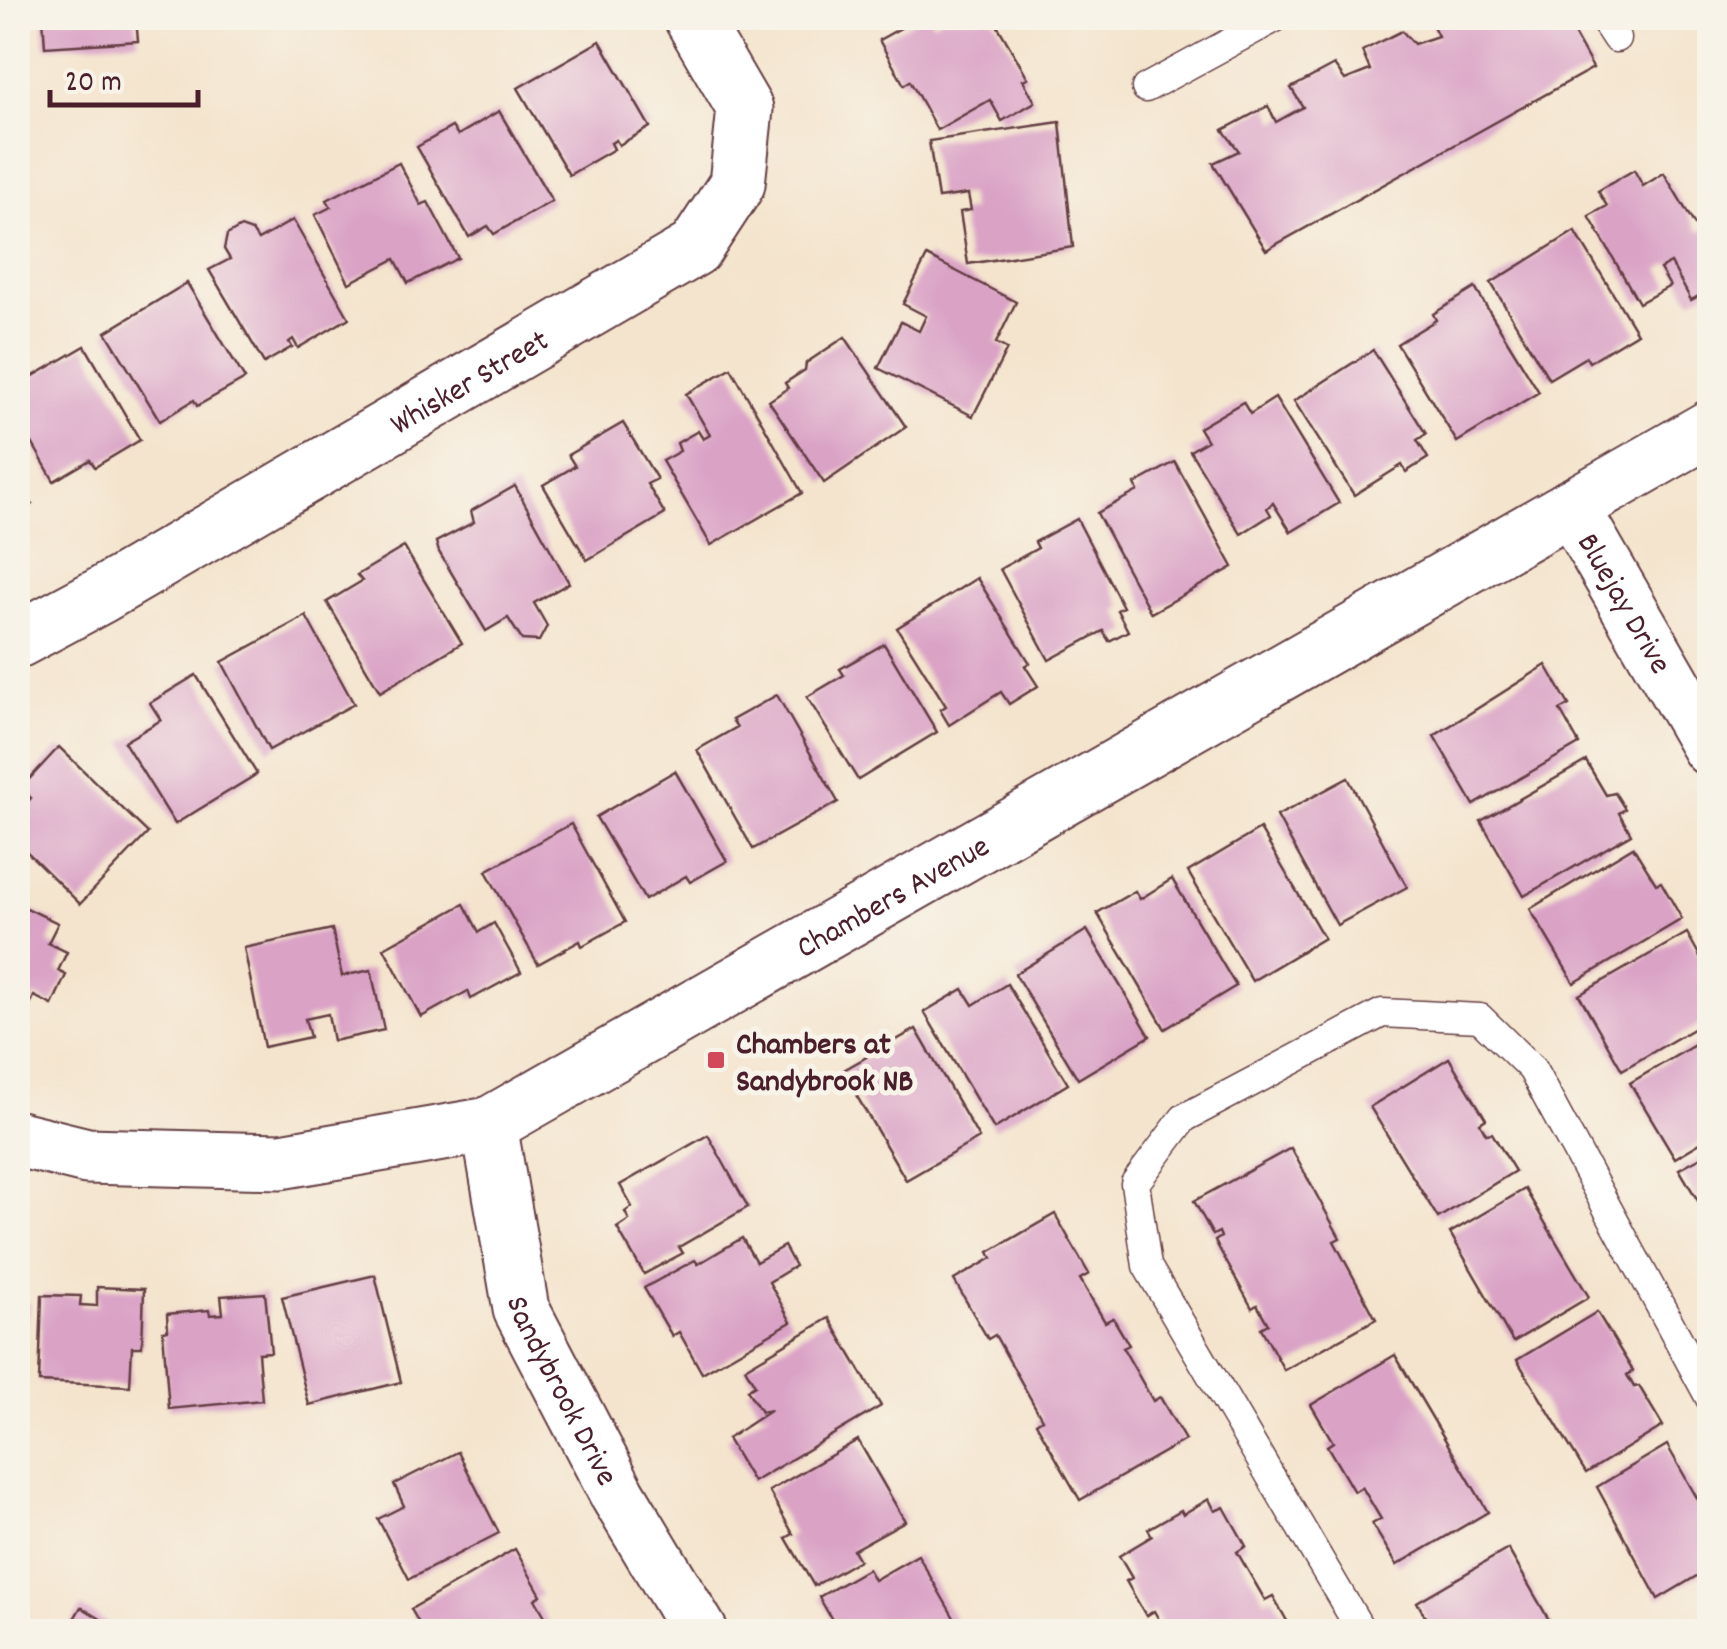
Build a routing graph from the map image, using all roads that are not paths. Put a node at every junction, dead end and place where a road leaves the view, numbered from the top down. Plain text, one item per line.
1 (692, 18) edge
2 (1275, 18) edge
3 (1146, 88) dead end
4 (1710, 428) edge
5 (1571, 507) junction
6 (18, 640) edge
7 (1710, 748) edge
8 (489, 1125) junction
9 (18, 1139) edge
10 (1710, 1398) edge
11 (700, 1632) edge
12 (1362, 1632) edge

1 - 6 street, Whisker Street
2 - 3 lane
4 - 5 street, Chambers Avenue
5 - 7 street, Bluejay Drive
5 - 8 street, Chambers Avenue
8 - 9 street, Chambers Avenue
8 - 11 street, Sandybrook Drive
10 - 12 lane

